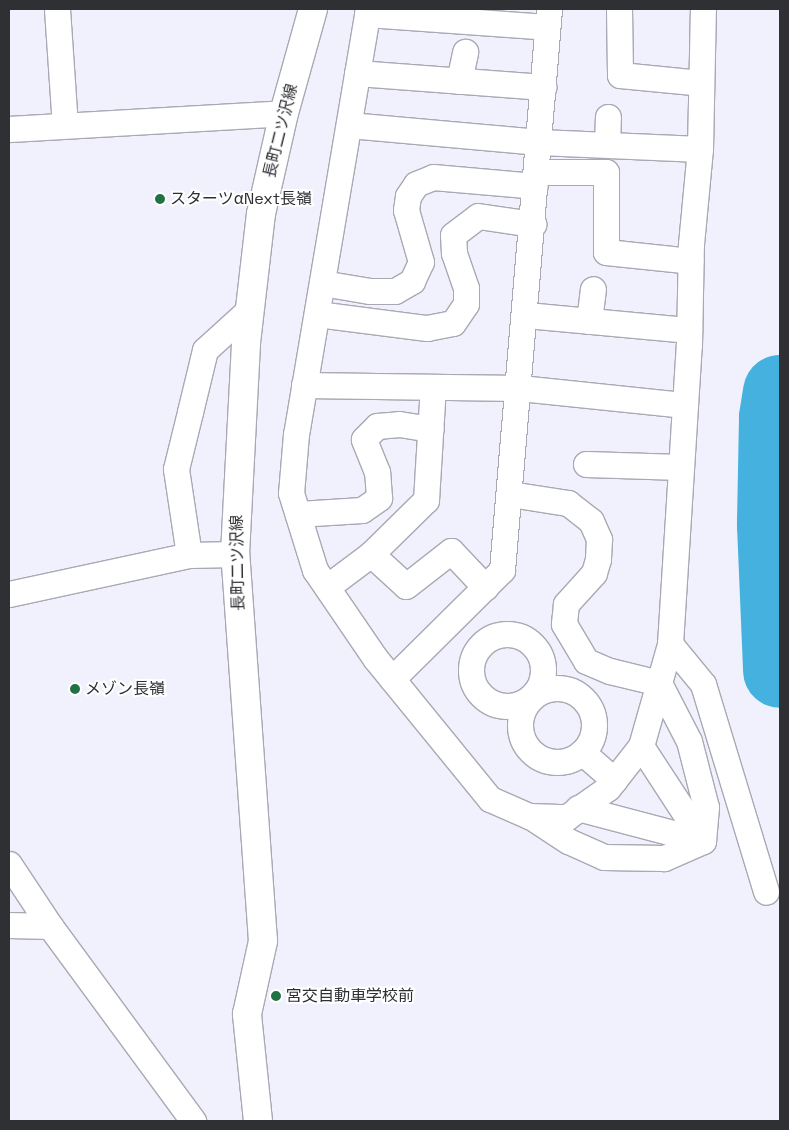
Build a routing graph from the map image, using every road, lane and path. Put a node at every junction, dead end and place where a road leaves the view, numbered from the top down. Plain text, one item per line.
1 (57, 9) edge
2 (313, 9) edge
3 (619, 9) edge
4 (703, 9) edge
5 (368, 11) edge
6 (464, 15) edge
7 (548, 18) edge
8 (465, 52) dead end
9 (357, 73) junction
10 (459, 81) junction
11 (701, 83) junction
12 (543, 88) junction
13 (284, 113) junction
14 (608, 117) dead end
15 (65, 125) junction
16 (349, 125) junction
17 (9, 129) edge
18 (539, 142) junction
19 (607, 144) junction
20 (700, 149) junction
21 (536, 179) junction
22 (533, 224) junction
23 (691, 261) junction
24 (322, 283) junction
25 (593, 290) dead end
26 (250, 309) junction
27 (317, 314) junction
28 (526, 315) junction
29 (589, 321) junction
30 (689, 330) junction
31 (304, 384) junction
32 (433, 387) junction
33 (520, 388) junction
34 (685, 405) junction
35 (431, 429) junction
36 (586, 464) dead end
37 (681, 467) junction
38 (510, 494) junction
39 (298, 514) junction
40 (234, 554) junction
41 (371, 554) junction
42 (189, 555) junction
43 (327, 587) junction
44 (485, 587) junction
45 (9, 594) edge
46 (458, 615) junction
47 (483, 643) junction
48 (670, 644) junction
49 (392, 679) junction
50 (659, 682) junction
51 (532, 697) junction
52 (641, 746) junction
53 (582, 752) junction
54 (614, 780) junction
55 (578, 808) junction
56 (529, 816) junction
57 (703, 841) junction
58 (9, 864) edge
59 (766, 892) dead end
60 (9, 925) edge
61 (50, 926) junction
62 (187, 1120) edge
63 (258, 1121) edge

1 - 15 lane
2 - 13 street, 長町二ツ沢線
3 - 11 lane
4 - 11 lane
5 - 6 lane
5 - 9 lane
6 - 7 lane
7 - 12 lane
8 - 10 lane
9 - 10 lane
9 - 16 lane
10 - 12 lane
11 - 20 lane
12 - 18 lane
13 - 15 lane
13 - 26 street, 長町二ツ沢線
14 - 19 lane
15 - 17 lane
16 - 18 lane
16 - 24 lane
18 - 19 lane
18 - 21 lane
19 - 20 lane
20 - 23 lane
21 - 22 lane
21 - 23 lane
21 - 24 lane
22 - 27 lane
22 - 28 lane
23 - 30 lane
24 - 27 lane
25 - 29 lane
26 - 40 street, 長町二ツ沢線
26 - 42 lane
27 - 31 lane
28 - 29 lane
28 - 33 lane
29 - 30 lane
30 - 34 lane
31 - 32 lane
31 - 39 lane
32 - 33 lane
32 - 35 lane
33 - 34 lane
33 - 38 lane
34 - 37 lane
35 - 39 lane
35 - 41 lane
36 - 37 lane
37 - 48 lane
38 - 44 lane
38 - 50 lane
39 - 43 lane
40 - 42 lane
40 - 63 street, 長町二ツ沢線
41 - 43 lane
41 - 44 lane
42 - 45 lane
43 - 49 lane
44 - 46 lane
46 - 47 lane
46 - 49 lane
47 - 51 lane
47 - 51 lane
48 - 50 lane
48 - 59 lane
49 - 56 lane
50 - 52 lane
50 - 57 lane
51 - 53 lane
51 - 53 lane
52 - 54 lane
52 - 57 lane
53 - 54 lane
54 - 55 lane
55 - 56 lane
55 - 57 lane
56 - 57 lane
58 - 61 lane
60 - 61 lane
61 - 62 lane

